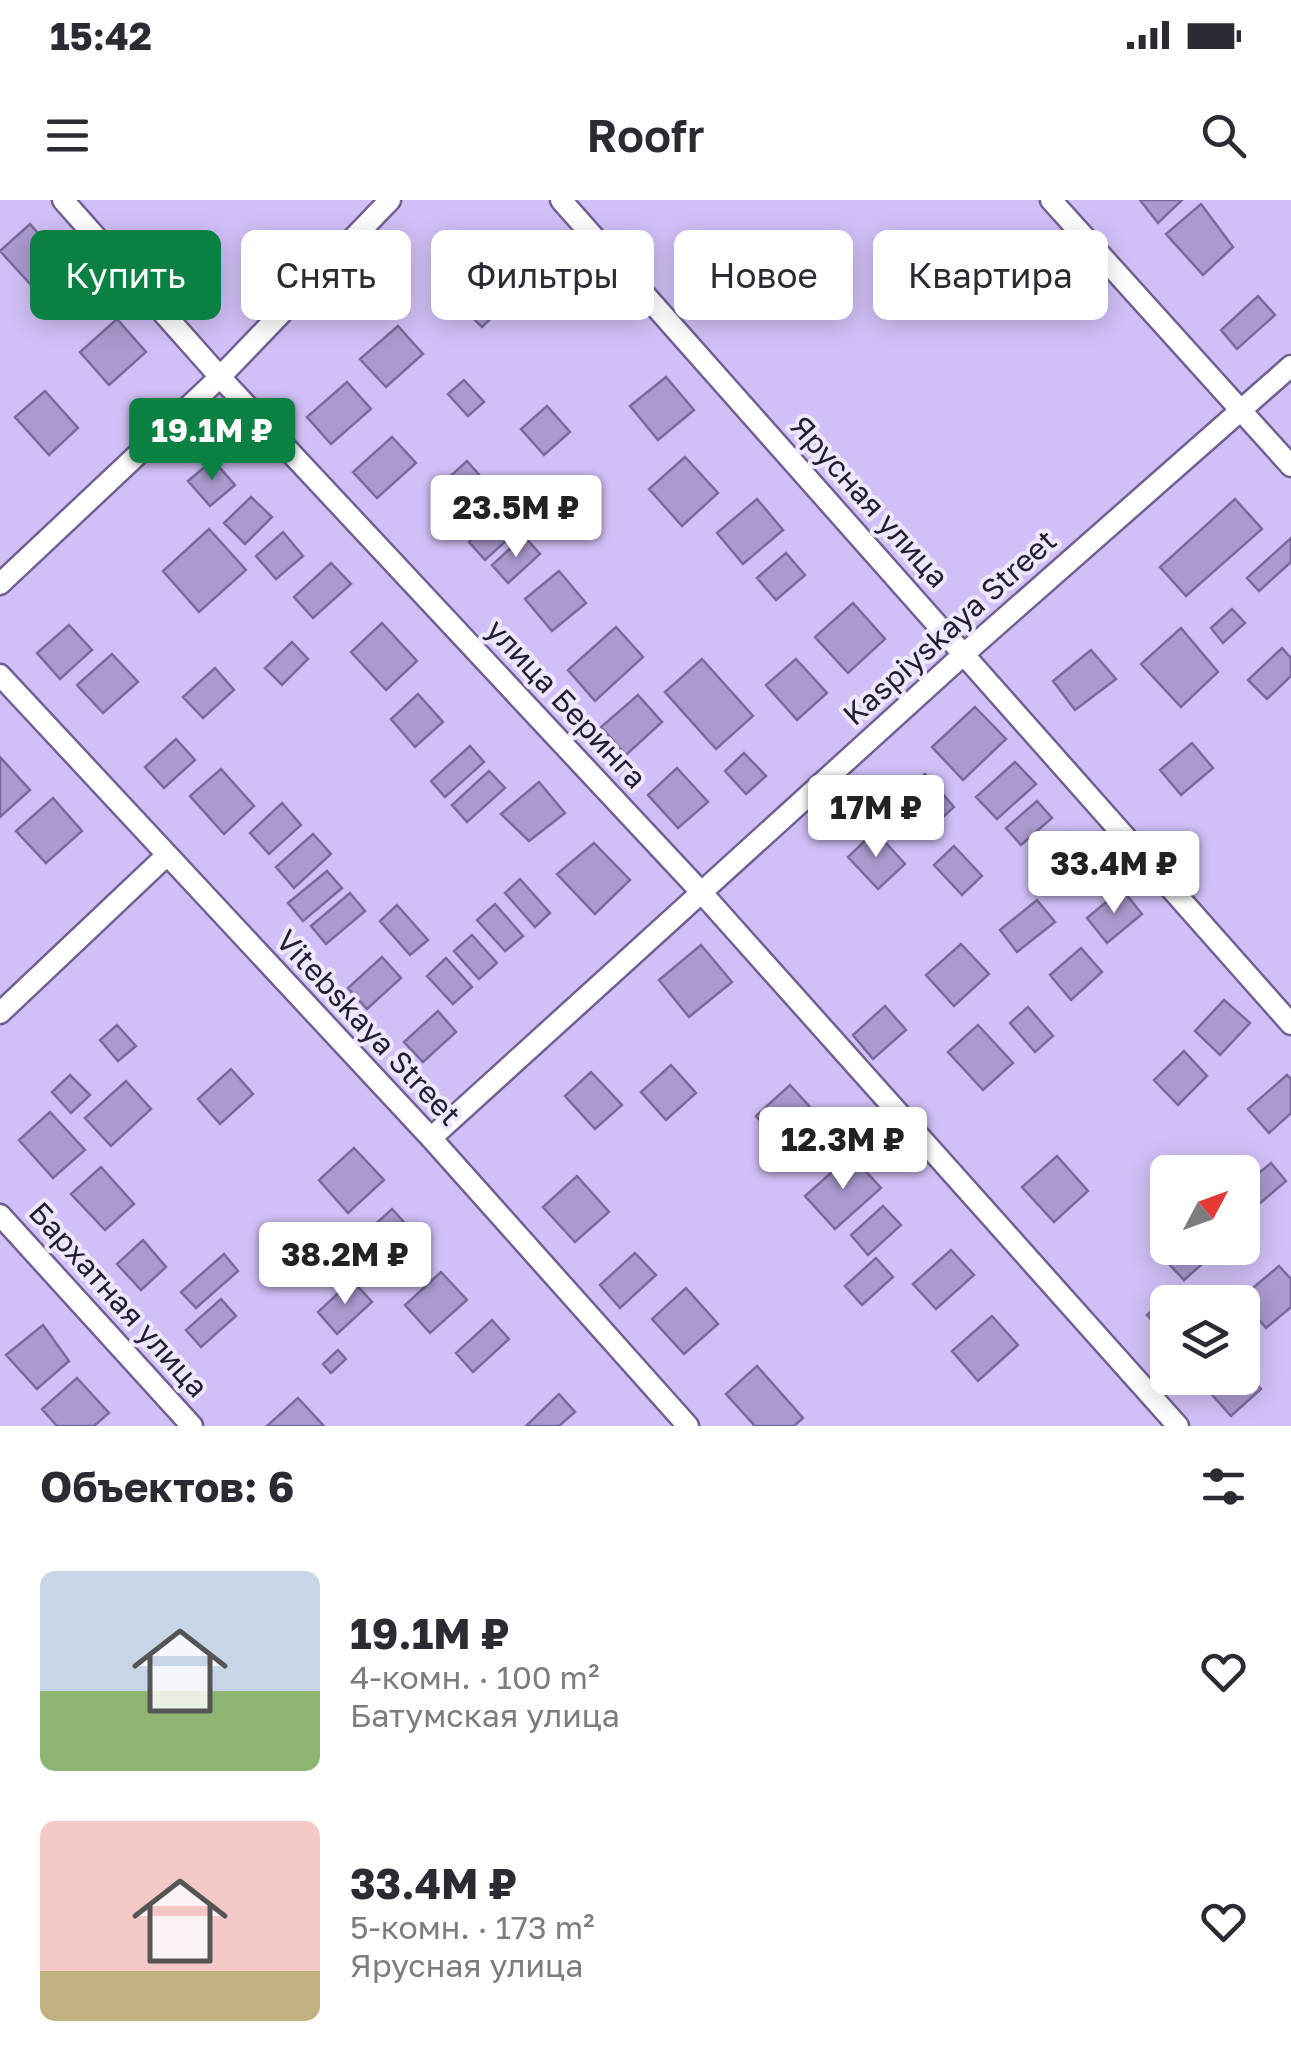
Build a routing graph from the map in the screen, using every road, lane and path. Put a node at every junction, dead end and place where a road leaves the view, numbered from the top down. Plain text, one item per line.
1 (63, 200) edge
2 (390, 200) edge
3 (561, 200) edge
4 (1051, 200) edge
5 (1291, 366) edge
6 (220, 377) junction
7 (1240, 411) junction
8 (1291, 466) edge
9 (0, 584) edge
10 (964, 654) junction
11 (0, 675) edge
12 (166, 856) junction
13 (702, 894) junction
14 (0, 1013) edge
15 (1291, 1024) edge
16 (430, 1138) junction
17 (0, 1215) edge
18 (192, 1426) edge
19 (688, 1426) edge
20 (1178, 1426) edge

1 - 6 street, улица Беринга
2 - 6 street
3 - 10 street, Ярусная улица
4 - 7 street
5 - 7 street, Kaspiyskaya Street
6 - 9 street
6 - 13 street, улица Беринга
7 - 8 street
7 - 10 street, Kaspiyskaya Street
10 - 13 street, Kaspiyskaya Street
10 - 15 street, Ярусная улица
11 - 12 street, Vitebskaya Street
12 - 14 street
12 - 16 street, Vitebskaya Street
13 - 16 street, Kaspiyskaya Street
13 - 20 street, улица Беринга
16 - 19 street, Vitebskaya Street
17 - 18 street, Бархатная улица

